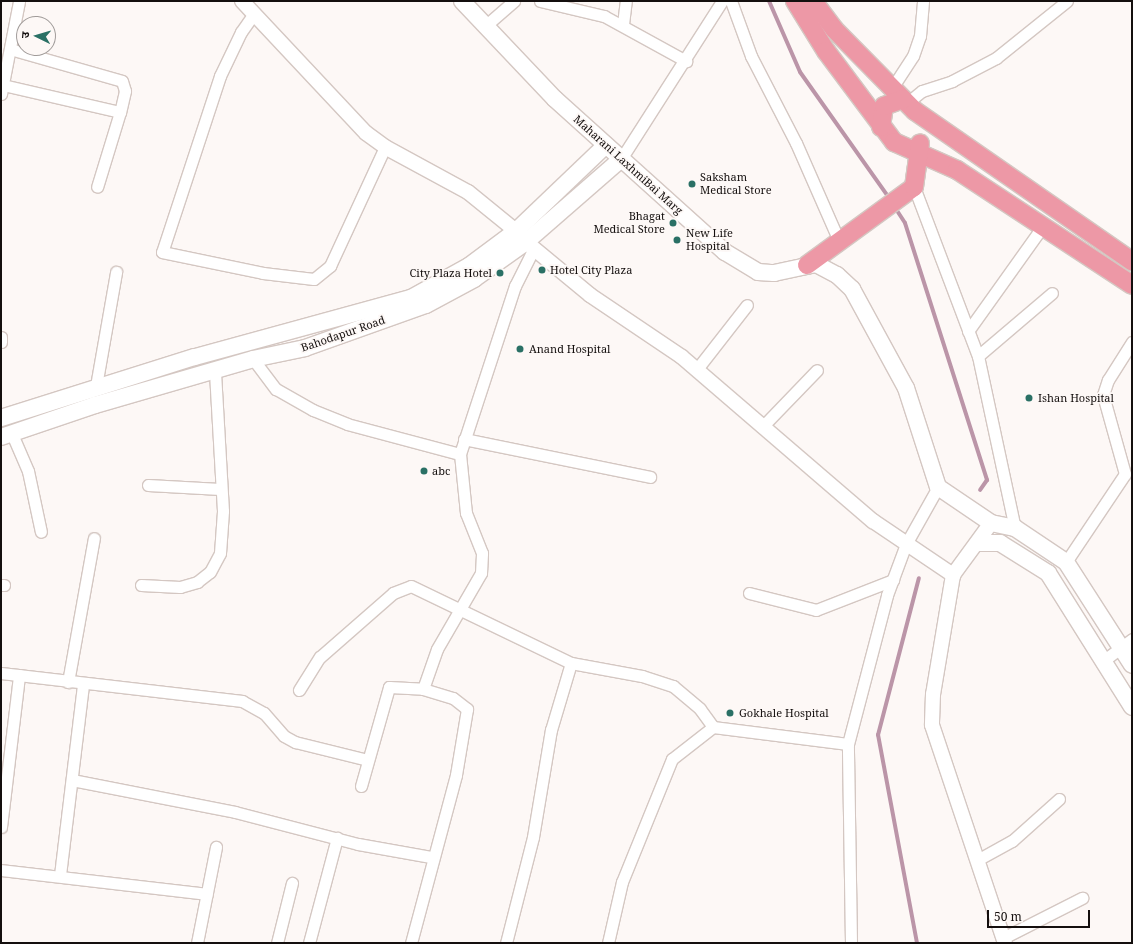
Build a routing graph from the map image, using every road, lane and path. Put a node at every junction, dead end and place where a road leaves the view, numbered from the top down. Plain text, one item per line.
1 (19, 1) edge
2 (242, 1) edge
3 (462, 1) edge
4 (514, 1) edge
5 (540, 1) edge
6 (626, 1) edge
7 (722, 1) edge
8 (731, 1) edge
9 (795, 1) edge
10 (812, 1) edge
11 (923, 1) edge
12 (1067, 1) edge
13 (253, 15) junction
14 (622, 24) junction
15 (484, 27) junction
16 (10, 49) junction
17 (686, 61) junction
18 (2, 92) edge
19 (901, 97) junction
20 (120, 112) junction
21 (926, 119) junction
22 (881, 127) junction
23 (606, 145) junction
24 (385, 147) junction
25 (914, 148) junction
26 (622, 159) junction
27 (97, 187) dead end
28 (914, 187) junction
29 (1043, 226) junction
30 (525, 241) junction
31 (840, 242) junction
32 (1132, 261) edge
33 (807, 265) junction
34 (116, 272) dead end
35 (1132, 285) edge
36 (1052, 293) dead end
37 (747, 305) dead end
38 (968, 331) junction
39 (1, 337) edge
40 (1, 342) edge
41 (1132, 342) edge
42 (978, 356) junction
43 (253, 359) junction
44 (697, 369) junction
45 (817, 370) dead end
46 (215, 372) junction
47 (96, 386) junction
48 (1, 418) edge
49 (762, 427) junction
50 (7, 436) edge
51 (464, 439) junction
52 (460, 454) junction
53 (650, 476) dead end
54 (148, 485) dead end
55 (938, 487) junction
56 (220, 489) junction
57 (991, 523) junction
58 (1016, 528) junction
59 (41, 532) dead end
60 (94, 538) dead end
61 (980, 543) junction
62 (906, 544) junction
63 (1066, 562) junction
64 (953, 576) junction
65 (893, 580) junction
66 (141, 585) dead end
67 (750, 593) dead end
68 (458, 608) junction
69 (1127, 644) edge
70 (1103, 660) junction
71 (572, 663) junction
72 (1132, 665) edge
73 (1, 673) edge
74 (19, 675) junction
75 (68, 682) junction
76 (83, 684) junction
77 (423, 689) junction
78 (299, 690) dead end
79 (1132, 707) edge
80 (713, 727) junction
81 (848, 744) junction
82 (368, 760) junction
83 (4, 769) edge
84 (72, 780) junction
85 (362, 786) dead end
86 (1059, 799) dead end
87 (1, 827) edge
88 (337, 838) junction
89 (216, 847) dead end
90 (431, 857) junction
91 (979, 860) junction
92 (1, 870) edge
93 (60, 875) junction
94 (292, 883) dead end
95 (208, 894) junction
96 (1082, 898) dead end
97 (1004, 940) edge
98 (197, 943) edge
99 (277, 943) edge
100 (309, 943) edge
101 (411, 943) edge
102 (506, 943) edge
103 (608, 943) edge
104 (851, 943) edge

1 - 16 street
2 - 13 street
3 - 15 main road, Maharani LaxhmiBai Marg
4 - 15 street
5 - 14 street
6 - 14 street
7 - 17 street
8 - 31 street
9 - 22 main road
10 - 19 main road
11 - 19 street
12 - 19 street
13 - 24 street
13 - 24 street
14 - 17 street
15 - 23 main road, Maharani LaxhmiBai Marg
16 - 18 street
16 - 20 street
17 - 26 street
18 - 20 street
19 - 21 main road
19 - 22 main road
20 - 27 street
21 - 25 main road
21 - 32 main road
22 - 25 main road
23 - 26 main road, Maharani LaxhmiBai Marg
23 - 30 main road
24 - 30 street
25 - 28 main road
25 - 29 main road
26 - 30 main road, Bahodapur Road
26 - 33 main road, Maharani LaxhmiBai Marg
28 - 31 main road
28 - 38 street
29 - 35 main road
29 - 38 street
30 - 43 main road, Bahodapur Road
30 - 44 street
30 - 47 main road
30 - 51 street
31 - 33 main road
33 - 55 main road, Maharani LaxhmiBai Marg
34 - 47 street
36 - 42 street
37 - 44 street
38 - 42 street
39 - 40 street
41 - 63 street
42 - 58 street
43 - 46 main road, Bahodapur Road
43 - 52 street
44 - 49 street
45 - 49 street
46 - 50 main road, Bahodapur Road
46 - 56 street
47 - 48 main road
49 - 62 street
50 - 59 street
51 - 52 street
51 - 53 street
52 - 68 street
54 - 56 street
55 - 57 main road
55 - 62 street
56 - 66 street
57 - 58 main road
57 - 61 street
58 - 63 main road
60 - 75 street
61 - 64 street
61 - 70 main road
62 - 64 street
62 - 65 street
63 - 69 main road
64 - 91 street
65 - 67 street
65 - 81 street
68 - 71 street
68 - 77 street
68 - 78 street
69 - 70 street
69 - 72 main road
70 - 79 main road
71 - 80 street
71 - 102 street
73 - 74 street
74 - 75 street
74 - 83 street
75 - 76 street
76 - 82 street
76 - 84 street
77 - 82 street
77 - 90 street
80 - 81 street
80 - 103 street
81 - 104 street
82 - 85 street
83 - 87 street
84 - 88 street
84 - 93 street
86 - 91 street
88 - 90 street
88 - 100 street
89 - 95 street
90 - 101 street
91 - 97 street
92 - 93 street
93 - 95 street
94 - 99 street
95 - 98 street
96 - 97 street

